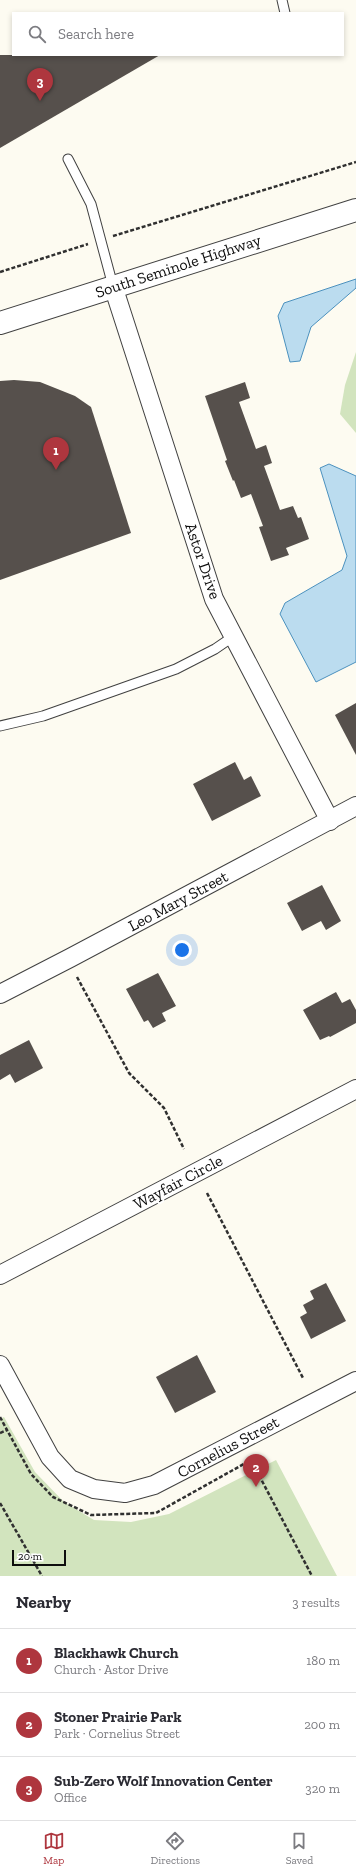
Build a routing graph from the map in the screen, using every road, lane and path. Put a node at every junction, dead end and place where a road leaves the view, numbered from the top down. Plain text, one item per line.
1 (282, 0) edge
2 (284, 12) edge
3 (68, 159) dead end
4 (356, 162) edge
5 (356, 210) edge
6 (102, 239) junction
7 (0, 272) edge
8 (112, 286) junction
9 (0, 323) edge
10 (234, 636) junction
11 (0, 726) edge
12 (356, 806) edge
13 (330, 820) junction
14 (77, 978) dead end
15 (0, 994) edge
16 (356, 1089) edge
17 (184, 1149) dead end
18 (207, 1193) dead end
19 (0, 1275) edge
20 (0, 1365) edge
21 (303, 1378) dead end
22 (356, 1380) edge
23 (7, 1430) dead end
24 (0, 1433) edge
25 (251, 1460) dead end
26 (0, 1503) edge
27 (42, 1576) edge
28 (312, 1576) edge

1 - 2 lane
3 - 6 lane
4 - 6 path
5 - 8 street, South Seminole Highway
6 - 7 path
6 - 8 lane
8 - 9 street, South Seminole Highway
8 - 10 street, Astor Drive
10 - 11 lane
10 - 13 street, Astor Drive
12 - 13 street, Leo Mary Street
13 - 15 street, Leo Mary Street
14 - 17 path
16 - 19 street, Wayfair Circle
18 - 21 path
20 - 22 street, Cornelius Street
23 - 24 path
25 - 28 path
26 - 27 path

